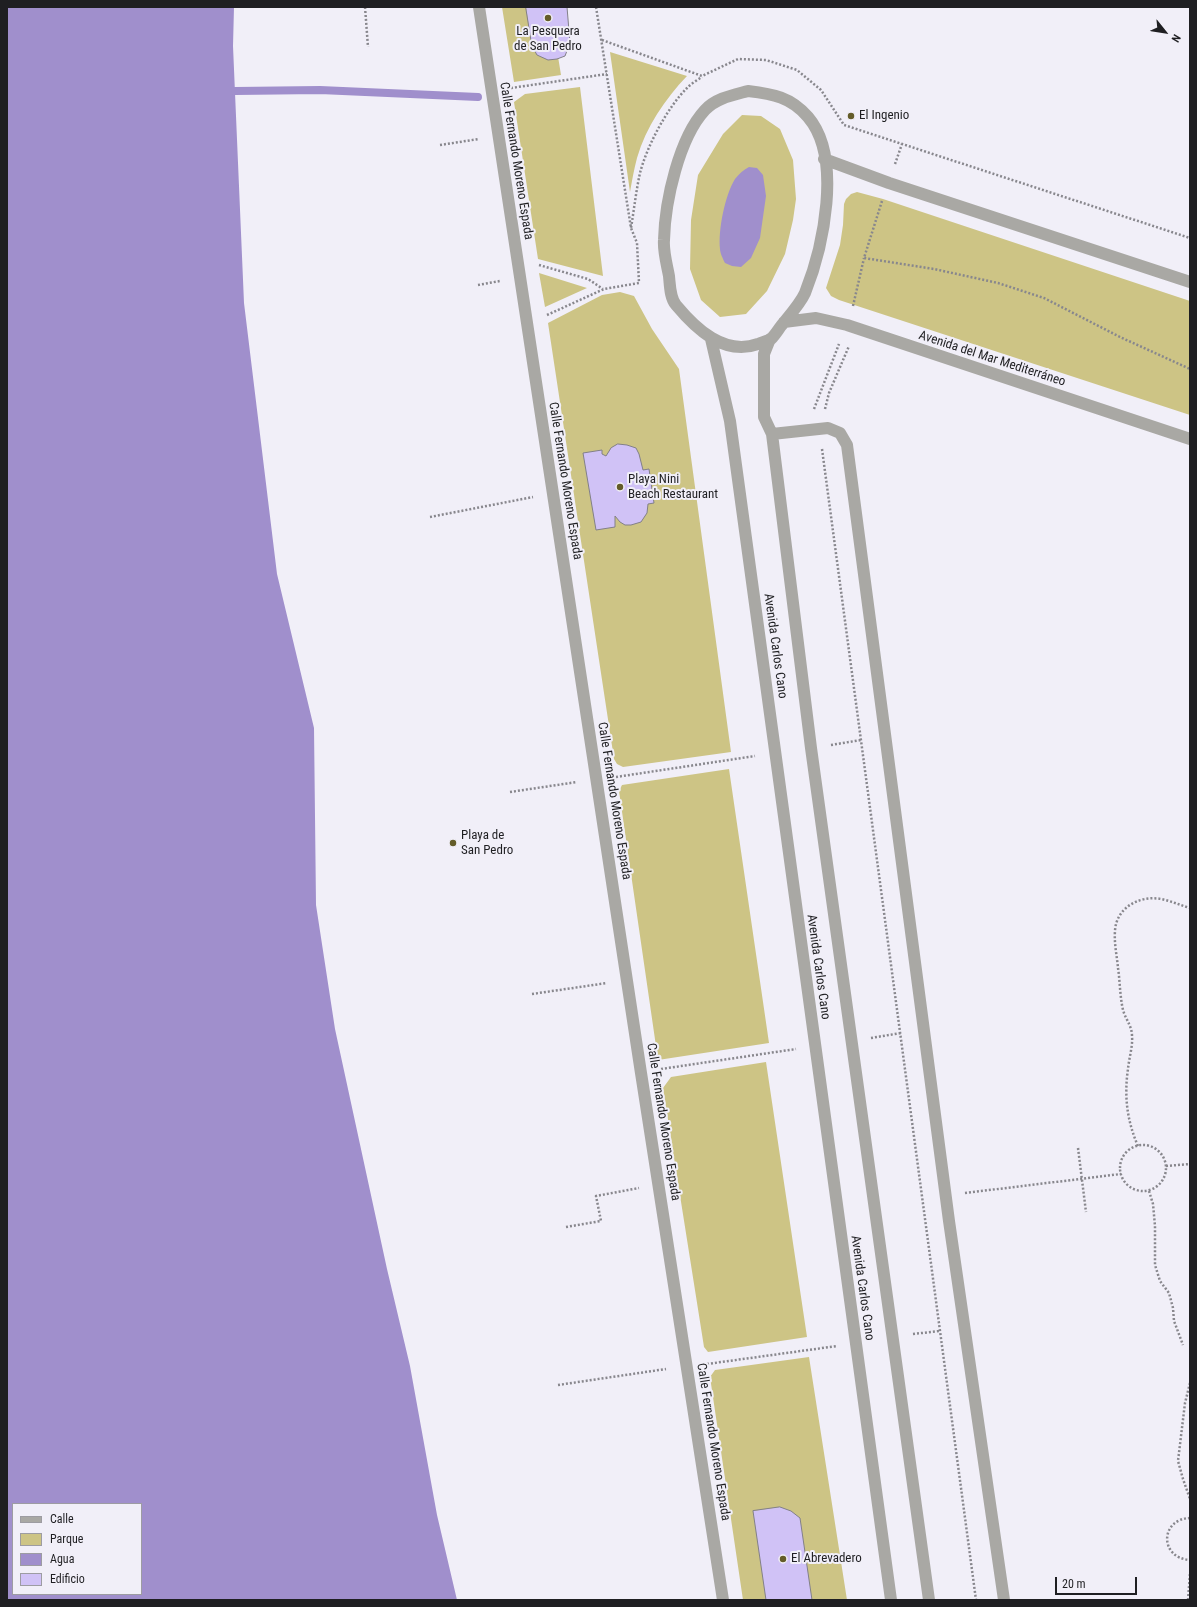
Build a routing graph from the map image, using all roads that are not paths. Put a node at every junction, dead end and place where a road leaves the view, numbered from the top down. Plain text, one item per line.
1 (479, 7) edge
2 (824, 159) junction
3 (1190, 282) edge
4 (784, 322) junction
5 (711, 339) junction
6 (770, 339) junction
7 (772, 434) junction
8 (1190, 440) edge
9 (723, 1600) edge
10 (891, 1600) edge
11 (929, 1600) edge
12 (1004, 1600) edge

1 - 9 street, Calle Fernando Moreno Espada
2 - 3 street
2 - 4 street
2 - 5 street
4 - 6 street
4 - 8 street, Avenida del Mar Mediterráneo
5 - 6 street
5 - 10 street, Avenida Carlos Cano
6 - 7 street, Avenida Carlos Cano
7 - 11 street, Avenida Carlos Cano
7 - 12 street

